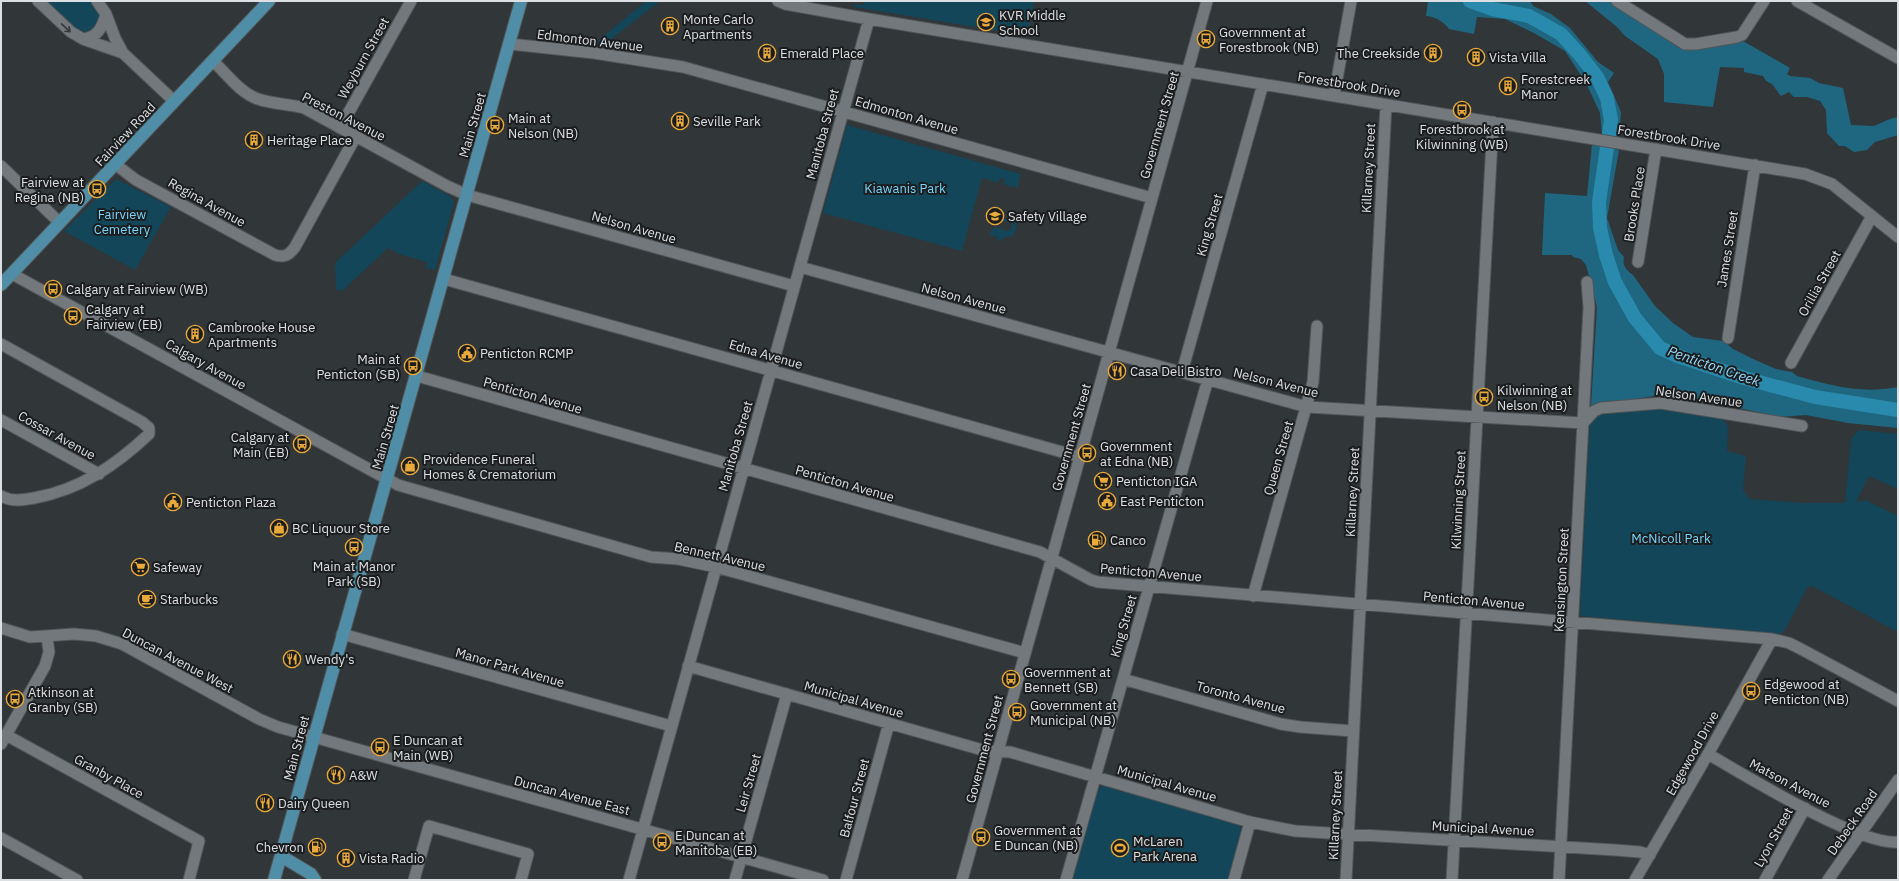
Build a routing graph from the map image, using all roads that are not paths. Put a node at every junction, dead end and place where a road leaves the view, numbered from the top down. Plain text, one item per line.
1 (38, 1) edge
2 (97, 1) edge
3 (268, 1) edge
4 (411, 1) edge
5 (521, 1) edge
6 (778, 1) edge
7 (1207, 1) edge
8 (1351, 1) edge
9 (1617, 1) edge
10 (1764, 1) edge
11 (1797, 1) edge
12 (106, 14) junction
13 (869, 19) junction
14 (83, 39) junction
15 (510, 44) junction
16 (123, 53) junction
17 (1898, 58) edge
18 (213, 61) junction
19 (1188, 72) junction
20 (1263, 84) junction
21 (1334, 96) junction
22 (174, 101) junction
23 (1386, 105) junction
24 (843, 112) junction
25 (1493, 122) junction
26 (340, 128) junction
27 (356, 136) junction
28 (1656, 149) junction
29 (115, 164) junction
30 (1755, 165) junction
31 (1, 166) edge
32 (467, 195) junction
33 (1152, 198) junction
34 (1872, 216) junction
35 (60, 223) junction
36 (1898, 237) edge
37 (1638, 262) dead end
38 (800, 267) junction
39 (12, 274) junction
40 (444, 279) junction
41 (1587, 282) dead end
42 (1, 285) edge
43 (794, 286) junction
44 (1317, 326) dead end
45 (1728, 338) dead end
46 (1, 344) edge
47 (1110, 352) junction
48 (1791, 363) dead end
49 (771, 370) junction
50 (1182, 372) junction
51 (416, 376) junction
52 (1208, 379) junction
53 (1307, 406) junction
54 (1370, 410) junction
55 (1477, 416) junction
56 (1, 420) edge
57 (1583, 423) junction
58 (1802, 426) dead end
59 (1080, 457) junction
60 (744, 468) junction
61 (99, 474) junction
62 (387, 479) junction
63 (1, 496) edge
64 (1052, 558) junction
65 (716, 567) junction
66 (1149, 587) junction
67 (1253, 596) junction
68 (1360, 605) junction
69 (1466, 614) junction
70 (1573, 623) junction
71 (1, 628) edge
72 (342, 634) junction
73 (47, 637) junction
74 (1772, 640) junction
75 (1025, 653) junction
76 (688, 666) junction
77 (1123, 679) junction
78 (787, 694) junction
79 (1898, 701) edge
80 (889, 723) junction
81 (671, 726) junction
82 (1353, 730) junction
83 (313, 737) junction
84 (3, 739) edge
85 (997, 752) junction
86 (1708, 754) junction
87 (1095, 777) junction
88 (1898, 780) edge
89 (1805, 808) junction
90 (1250, 822) junction
91 (642, 829) junction
92 (1348, 835) junction
93 (1860, 835) junction
94 (1, 838) edge
95 (1454, 841) junction
96 (1898, 842) edge
97 (1561, 847) junction
98 (1650, 856) junction
99 (742, 857) junction
100 (280, 860) junction
101 (77, 880) edge
102 (189, 880) edge
103 (274, 880) edge
104 (305, 880) edge
105 (314, 880) edge
106 (414, 880) edge
107 (521, 880) edge
108 (629, 880) edge
109 (735, 880) edge
110 (823, 880) edge
111 (846, 880) edge
112 (962, 880) edge
113 (1066, 880) edge
114 (1234, 880) edge
115 (1346, 880) edge
116 (1452, 880) edge
117 (1559, 880) edge
118 (1634, 880) edge
119 (1765, 880) edge
120 (1828, 880) edge

1 -> 14 street
2 - 12 street
3 - 18 main road, Fairview Road
4 - 26 street, Weyburn Street
5 - 15 main road, Main Street
6 - 13 street, Forestbrook Drive
7 - 19 street, Government Street
8 - 21 street
9 - 10 street
11 - 17 street
12 - 14 street
12 - 16 street
13 - 19 street, Forestbrook Drive
13 - 24 street, Manitoba Street
14 - 16 street
15 - 24 street, Edmonton Avenue
15 - 32 main road, Main Street
16 - 22 street
18 - 22 main road, Fairview Road
18 - 26 street, Preston Avenue
19 - 20 street, Forestbrook Drive
19 - 33 street, Government Street
20 - 21 street, Forestbrook Drive
20 - 50 street, King Street
21 - 23 street, Forestbrook Drive
22 - 29 main road, Fairview Road
23 - 25 street, Forestbrook Drive
23 - 54 street, Killarney Street
24 - 33 street, Edmonton Avenue
24 - 38 street, Manitoba Street
25 - 28 street, Forestbrook Drive
25 - 55 street, Kilwinning Street
26 - 27 street, Preston Avenue
27 - 29 street, Regina Avenue
27 - 32 street, Preston Avenue
28 - 30 street, Forestbrook Drive
28 - 37 street, Brooks Place
29 - 35 main road, Fairview Road
30 - 34 street, Forestbrook Drive
30 - 45 street, James Street
31 - 35 street
32 - 40 main road, Main Street
32 - 43 street, Nelson Avenue
33 - 47 street, Government Street
34 - 36 street, Forestbrook Drive
34 - 48 street, Orillia Street
35 - 39 main road, Fairview Road
38 - 43 street, Manitoba Street
38 - 47 street, Nelson Avenue
39 - 42 main road, Fairview Road
39 - 62 street, Calgary Avenue
40 - 49 street, Edna Avenue
40 - 51 main road, Main Street
41 - 57 street, Kensington Street
43 - 49 street, Manitoba Street
44 - 53 street, Queen Street
46 - 61 street
47 - 50 street, Nelson Avenue
47 - 59 street, Government Street
49 - 59 street, Edna Avenue
49 - 60 street, Manitoba Street
50 - 52 street, Nelson Avenue
51 - 60 street, Penticton Avenue
51 - 62 main road, Main Street
52 - 53 street, Nelson Avenue
52 - 66 street, King Street
53 - 54 street, Nelson Avenue
53 - 67 street, Queen Street
54 - 55 street, Nelson Avenue
54 - 68 street, Killarney Street
55 - 57 street, Nelson Avenue
55 - 69 street, Kilwinning Street
56 - 61 street, Cossar Avenue
57 - 58 street, Nelson Avenue
57 - 70 street, Kensington Street
59 - 64 street, Government Street
60 - 64 street, Penticton Avenue
60 - 65 street, Manitoba Street
61 - 63 street
62 - 65 street, Bennett Avenue
62 - 72 main road, Main Street
64 - 66 street, Penticton Avenue
64 - 75 street, Government Street
65 - 75 street, Bennett Avenue
65 - 76 street, Manitoba Street
66 - 67 street, Penticton Avenue
66 - 77 street, King Street
67 - 68 street, Penticton Avenue
68 - 69 street, Penticton Avenue
68 - 82 street, Killarney Street
69 - 70 street, Penticton Avenue
69 - 95 street, Kilwinning Street
70 - 74 street, Penticton Avenue
70 - 97 street, Kensington Street
71 - 73 street, Duncan Avenue West
72 - 81 street, Manor Park Avenue
72 - 83 main road, Main Street
73 - 83 street, Duncan Avenue West
73 - 84 street
74 - 79 street, Penticton Avenue
74 - 86 street, Edgewood Drive
75 - 85 street, Government Street
76 - 78 street, Municipal Avenue
76 - 81 street, Manitoba Street
77 - 82 street, Toronto Avenue
77 - 87 street, King Street
78 - 80 street, Municipal Avenue
78 - 99 street, Leir Street
80 - 85 street, Municipal Avenue
80 - 111 street, Balfour Street
81 - 91 street, Manitoba Street
82 - 92 street, Killarney Street
83 - 91 street, Duncan Avenue East
83 - 100 main road, Main Street
84 - 102 street, Granby Place
85 - 87 street, Municipal Avenue
85 - 112 street, Government Street
86 - 89 street, Matson Avenue
86 - 98 street, Edgewood Drive
87 - 90 street, Municipal Avenue
87 - 113 street, King Street
88 - 93 street, Debeck Road
89 - 93 street, Matson Avenue
89 - 119 street, Lyon Street
90 - 92 street, Municipal Avenue
90 - 114 street
91 - 99 street, Duncan Avenue East
91 - 108 street, Manitoba Street
92 - 95 street, Municipal Avenue
92 - 115 street, Killarney Street
93 - 96 street, Matson Avenue
93 - 120 street, Debeck Road
94 - 101 street
95 - 97 street, Municipal Avenue
95 - 116 street, Kilwinning Street
97 - 98 street, Municipal Avenue
97 - 117 street, Kensington Street
98 - 118 street, Edgewood Drive
99 - 109 street, Leir Street
99 - 110 street, Duncan Avenue East
100 - 103 main road, Main Street
100 - 104 main road
100 - 105 main road
106 - 107 street

